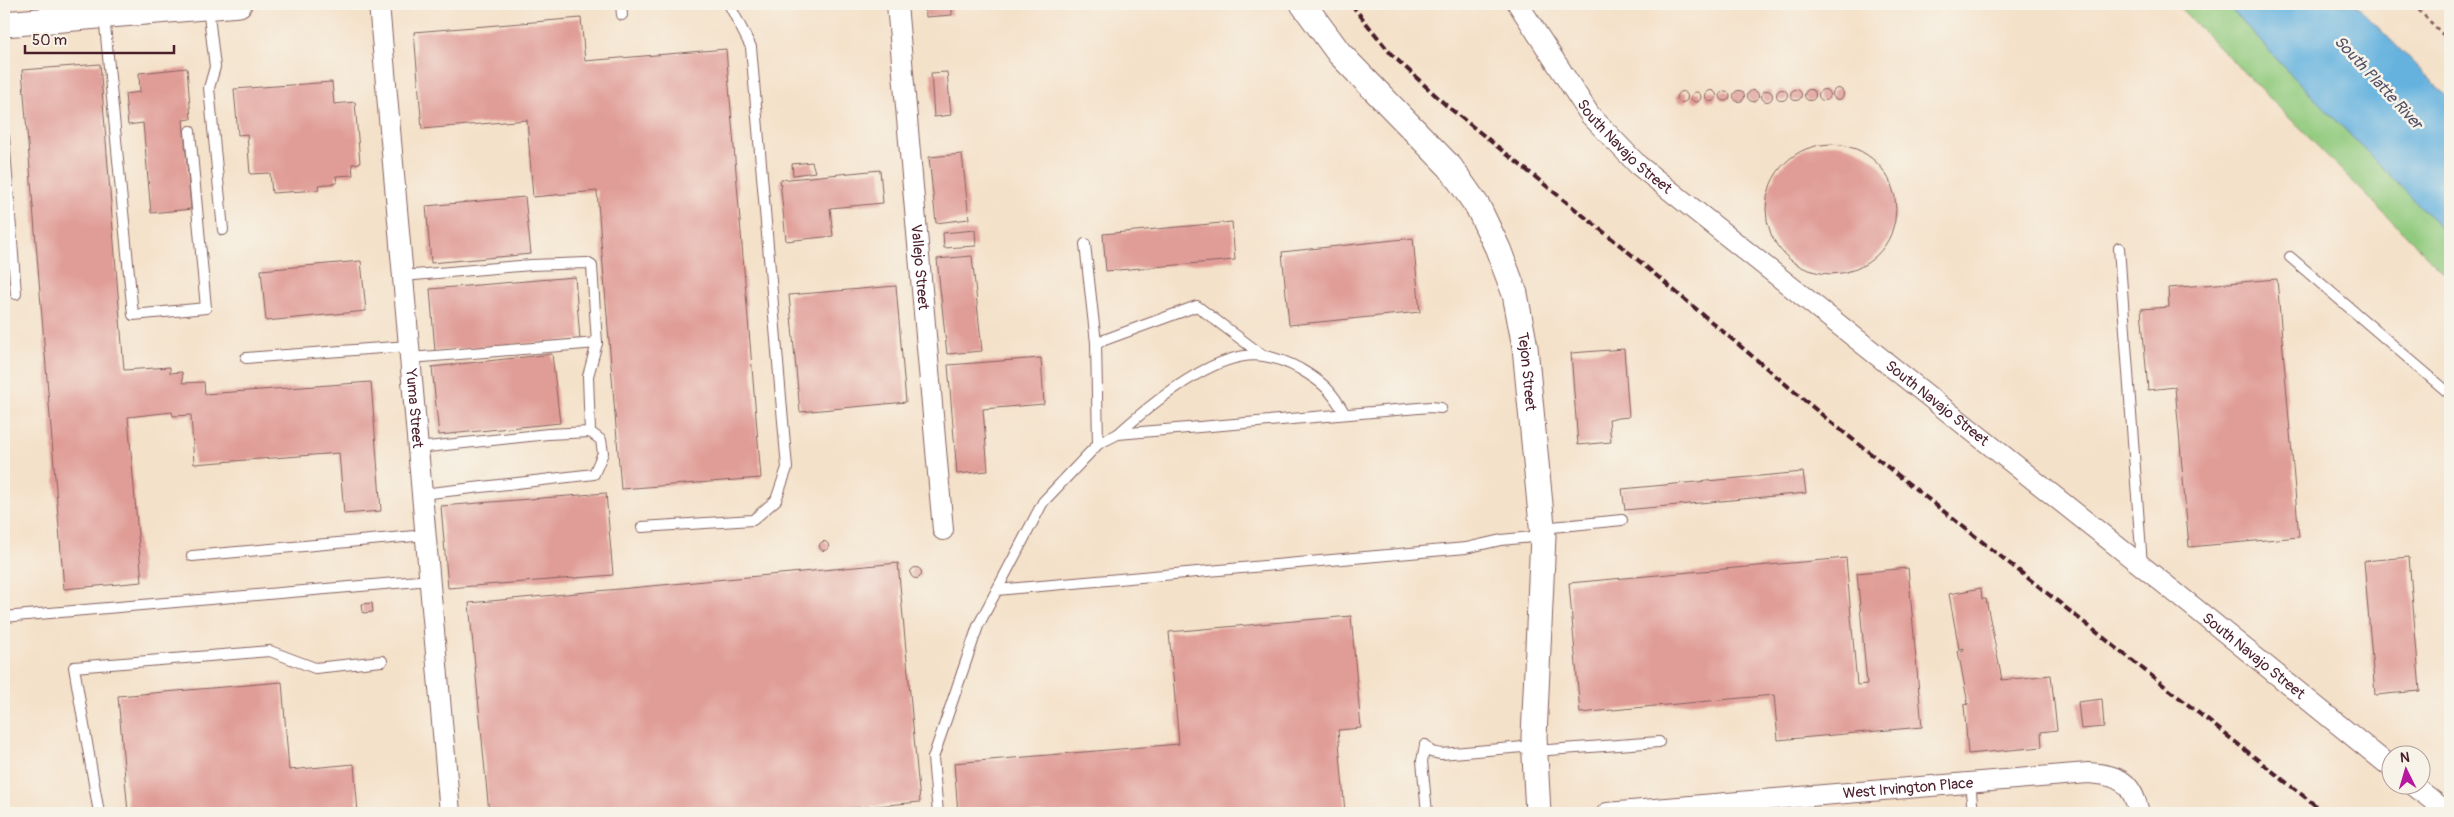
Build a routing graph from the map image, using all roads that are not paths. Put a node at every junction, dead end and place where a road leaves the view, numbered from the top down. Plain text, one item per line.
1 (239, 4) edge
2 (379, 4) edge
3 (621, 4) edge
4 (729, 4) edge
5 (897, 4) edge
6 (1302, 4) edge
7 (1518, 4) edge
8 (208, 6) junction
9 (117, 11) edge
10 (622, 15) dead end
11 (4, 24) edge
12 (190, 131) dead end
13 (4, 137) edge
14 (223, 230) dead end
15 (1086, 244) dead end
16 (2119, 248) dead end
17 (2290, 257) dead end
18 (403, 276) junction
19 (16, 294) dead end
20 (1096, 343) junction
21 (597, 344) junction
22 (410, 352) junction
23 (1262, 355) junction
24 (246, 358) dead end
25 (2450, 394) edge
26 (1441, 408) dead end
27 (1345, 414) junction
28 (590, 432) junction
29 (1118, 434) junction
30 (1098, 444) junction
31 (418, 448) junction
32 (422, 494) junction
33 (1622, 520) dead end
34 (642, 527) dead end
35 (943, 530) dead end
36 (1542, 532) junction
37 (426, 535) junction
38 (192, 556) dead end
39 (2142, 566) junction
40 (430, 580) junction
41 (997, 590) junction
42 (4, 617) edge
43 (382, 661) dead end
44 (1659, 742) dead end
45 (1535, 748) junction
46 (2382, 760) edge
47 (1970, 782) junction
48 (2424, 794) edge
49 (99, 813) edge
50 (450, 813) edge
51 (938, 813) edge
52 (1427, 813) edge
53 (1538, 813) edge
54 (1607, 813) edge
55 (1973, 813) edge
56 (2139, 813) edge
57 (2448, 813) edge

1 - 8 street
2 - 18 street, Yuma Street
3 - 10 lane
4 - 34 lane
5 - 35 street, Vallejo Street
6 - 36 street, Tejon Street
7 - 39 street, South Navajo Street
8 - 9 street
8 - 14 lane
9 - 11 street
9 - 12 lane
13 - 19 lane
15 - 20 lane
16 - 39 lane
17 - 25 lane
18 - 21 lane
18 - 22 street, Yuma Street
20 - 23 lane
20 - 30 lane
21 - 22 lane
21 - 28 lane
22 - 24 lane
22 - 31 street, Yuma Street
23 - 27 lane
23 - 29 lane
26 - 27 lane
27 - 29 lane
28 - 31 lane
28 - 32 lane
29 - 30 lane
30 - 41 lane
31 - 32 street, Yuma Street
32 - 37 street, Yuma Street
33 - 36 lane
36 - 41 lane
36 - 45 street, Tejon Street
37 - 38 lane
37 - 40 street, Yuma Street
39 - 46 street, South Navajo Street
40 - 42 lane
40 - 50 street, Yuma Street
41 - 51 lane
43 - 49 lane
44 - 45 lane
45 - 52 lane
45 - 53 street, Tejon Street
47 - 54 street, West Irvington Place
47 - 55 lane
47 - 56 street, West Irvington Place
48 - 57 street

